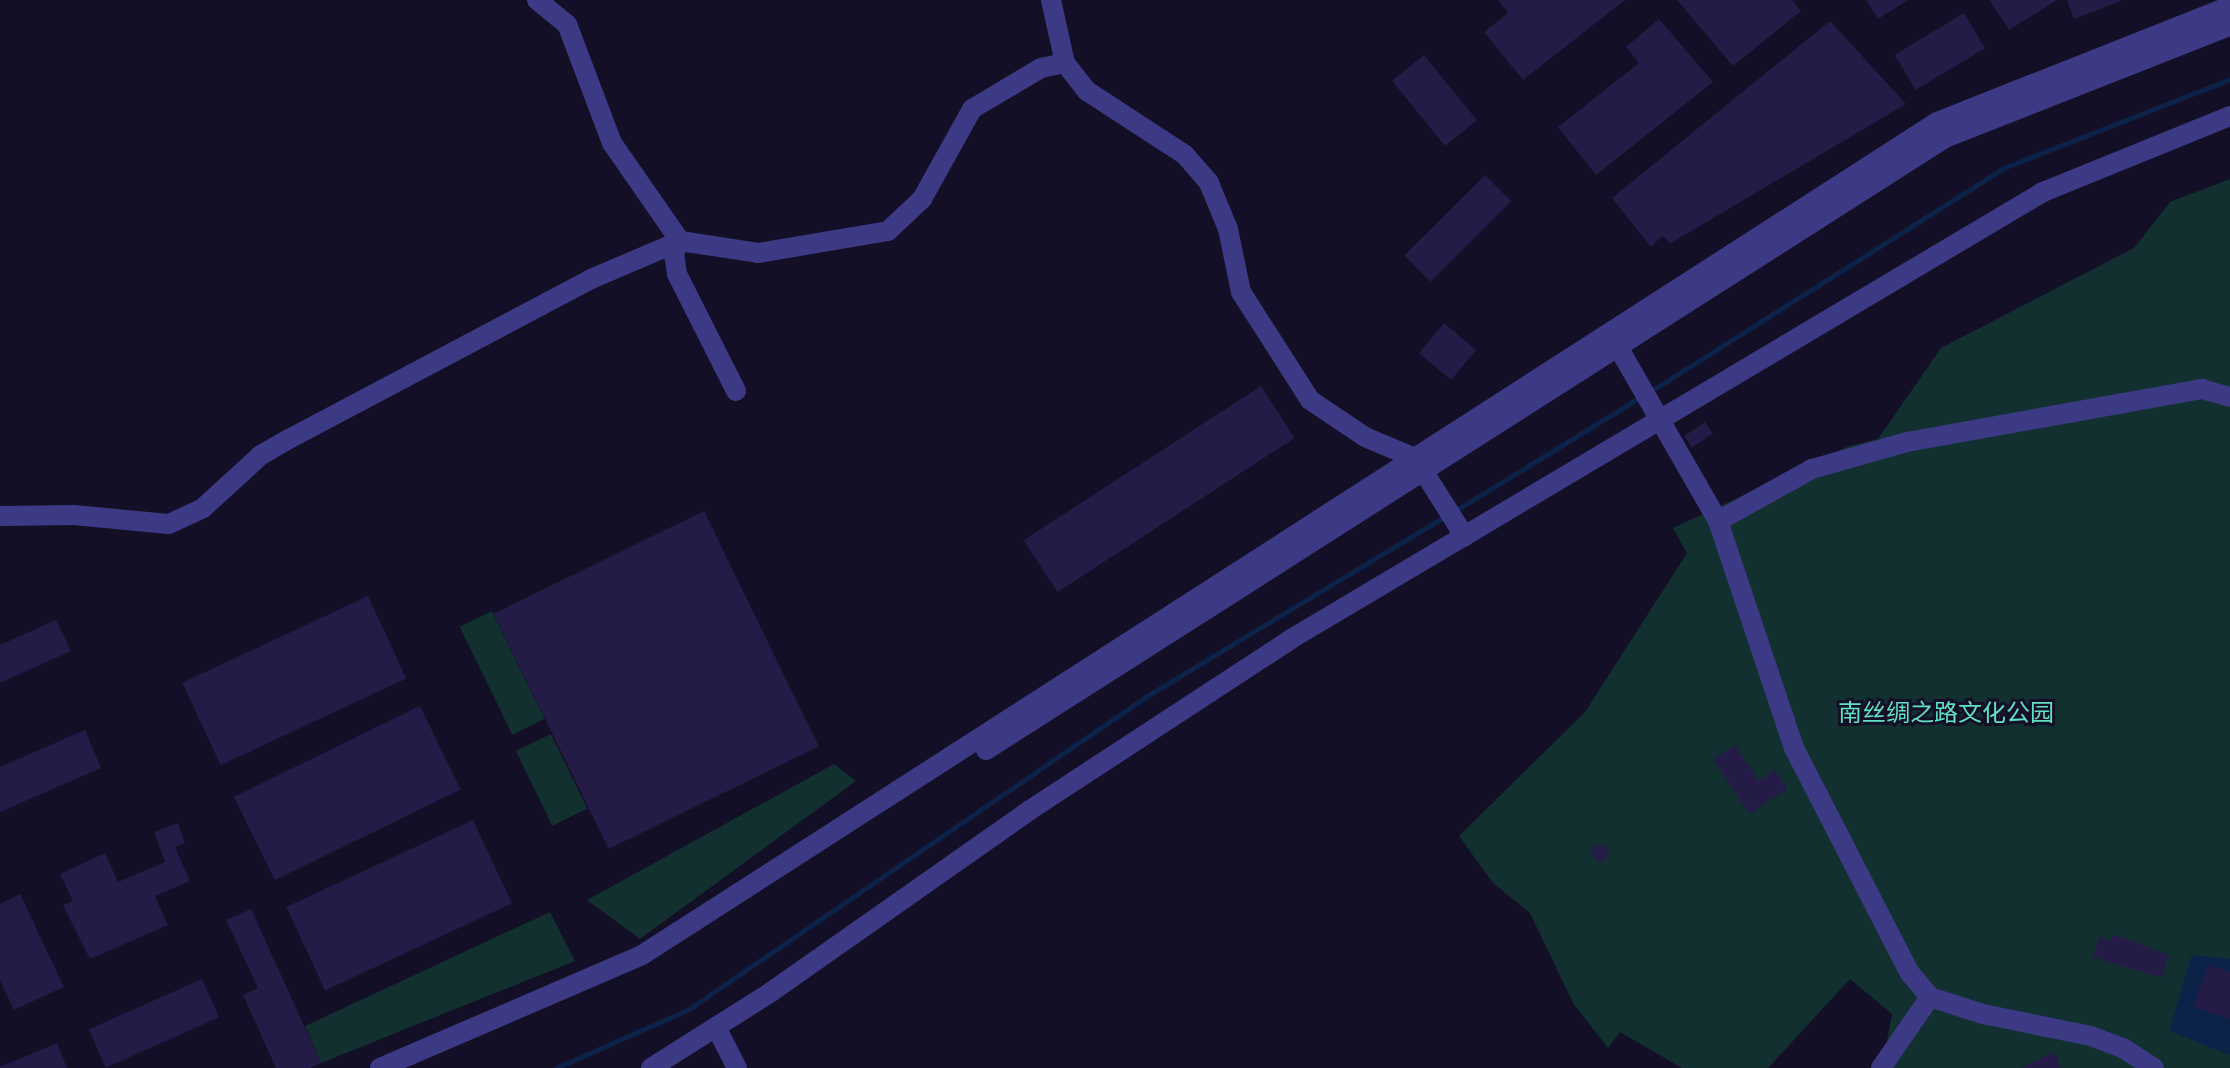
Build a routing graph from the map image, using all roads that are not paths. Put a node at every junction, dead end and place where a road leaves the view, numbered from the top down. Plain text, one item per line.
1 (537, 0) edge
2 (1051, 0) edge
3 (2230, 6) edge
4 (2230, 26) edge
5 (1065, 63) junction
6 (2230, 116) edge
7 (680, 241) junction
8 (1618, 347) junction
9 (736, 391) dead end
10 (2230, 397) edge
11 (1664, 419) junction
12 (1419, 465) junction
13 (0, 516) edge
14 (1718, 521) junction
15 (1465, 537) junction
16 (1930, 997) junction
17 (716, 1027) junction
18 (380, 1068) edge
19 (414, 1068) edge
20 (651, 1068) edge
21 (737, 1068) edge
22 (1881, 1068) edge
23 (2154, 1068) edge

1 - 7 street
2 - 5 street
3 - 12 street
4 - 8 street
5 - 7 street
5 - 12 street
6 - 11 street
7 - 9 street
7 - 13 street
8 - 11 street
8 - 12 street
10 - 14 street
11 - 14 street
11 - 15 street
12 - 15 street
12 - 18 street
12 - 19 street
14 - 16 street
15 - 17 street
16 - 22 street
16 - 23 street
17 - 20 street
17 - 21 street

